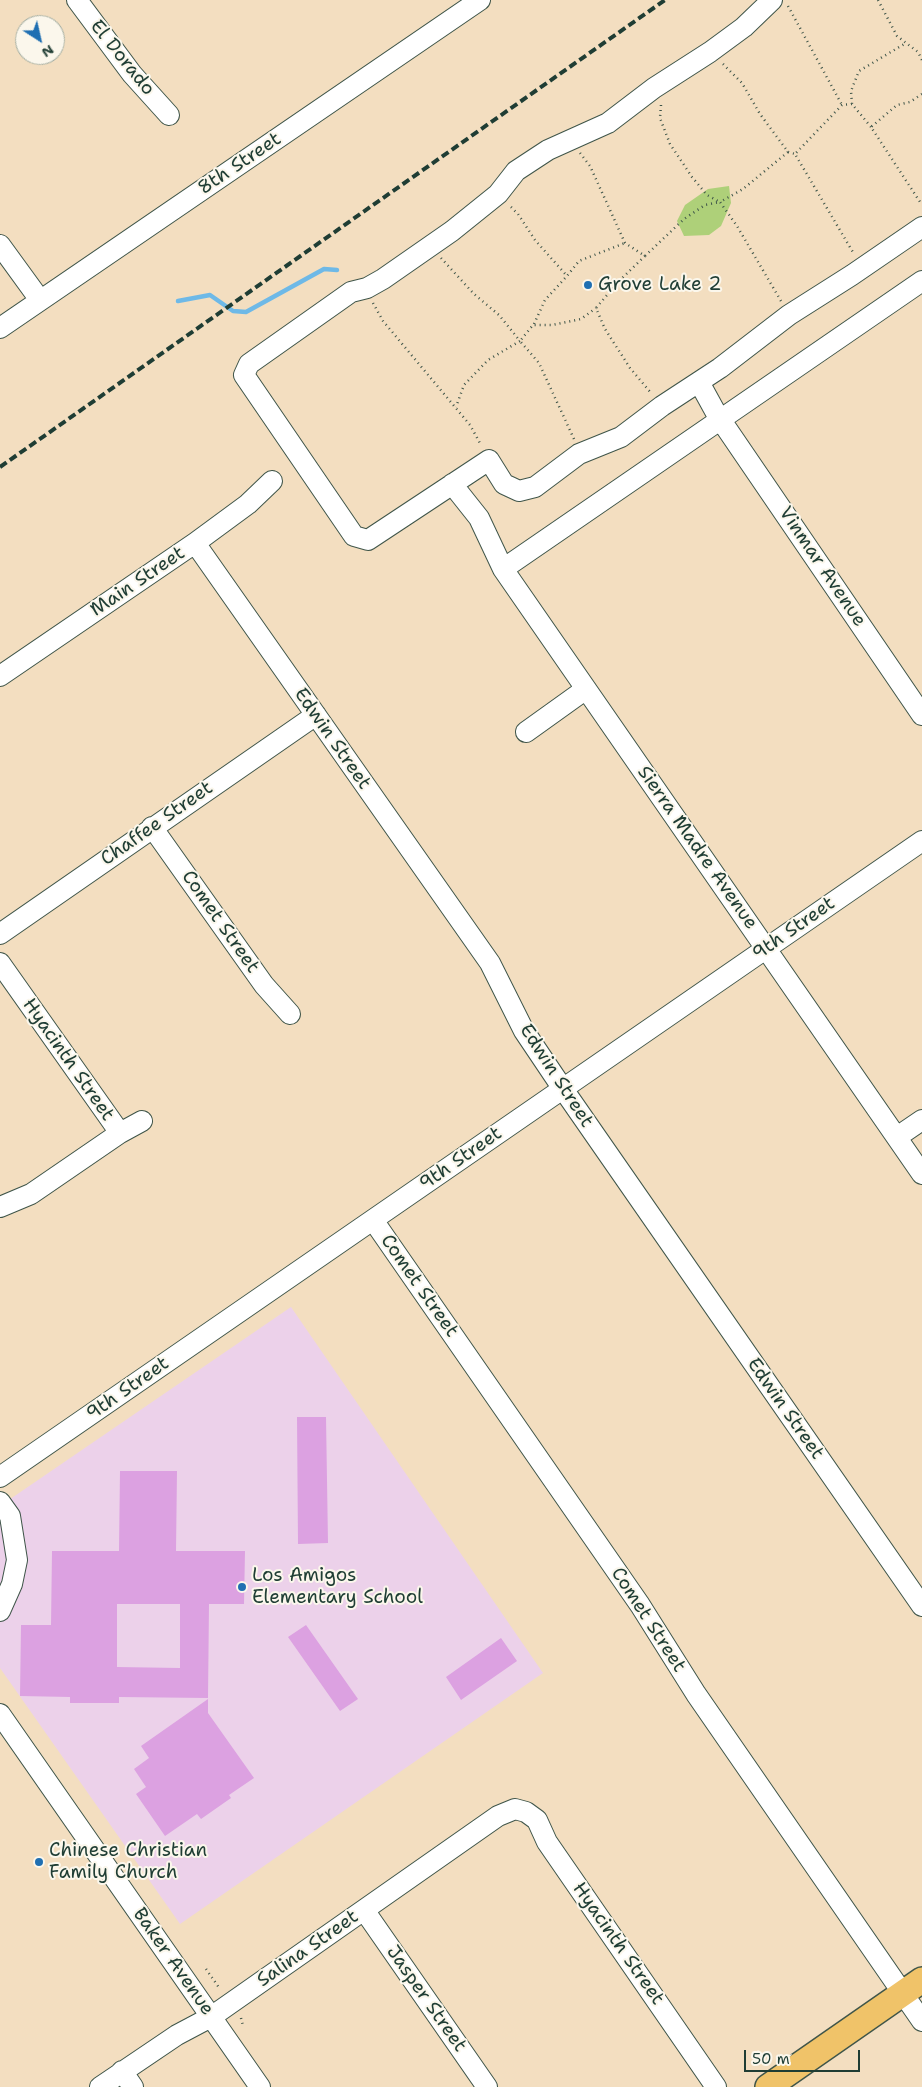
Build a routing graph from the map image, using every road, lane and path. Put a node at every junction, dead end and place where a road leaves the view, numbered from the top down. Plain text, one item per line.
1 (77, 0) edge
2 (480, 0) edge
3 (772, 0) edge
4 (784, 0) edge
5 (878, 0) edge
6 (454, 7) edge
7 (906, 44) junction
8 (715, 48) junction
9 (922, 60) edge
10 (663, 82) junction
11 (922, 94) edge
12 (852, 104) junction
13 (842, 105) junction
14 (170, 115) dead end
15 (871, 127) junction
16 (572, 139) junction
17 (788, 152) junction
18 (795, 154) junction
19 (498, 194) junction
20 (720, 202) junction
21 (922, 205) edge
22 (922, 227) edge
23 (625, 243) junction
24 (0, 245) edge
25 (431, 246) junction
26 (645, 256) junction
27 (863, 267) junction
28 (567, 276) junction
29 (922, 281) edge
30 (366, 288) junction
31 (40, 300) junction
32 (596, 308) junction
33 (789, 315) junction
34 (533, 325) junction
35 (0, 328) edge
36 (520, 341) junction
37 (700, 382) junction
38 (662, 406) junction
39 (456, 407) junction
40 (721, 419) junction
41 (580, 454) junction
42 (489, 460) junction
43 (272, 481) dead end
44 (452, 484) junction
45 (195, 543) junction
46 (503, 569) junction
47 (0, 676) edge
48 (586, 689) junction
49 (316, 715) junction
50 (922, 715) edge
51 (526, 732) dead end
52 (152, 828) junction
53 (922, 841) edge
54 (0, 934) edge
55 (766, 948) junction
56 (0, 962) edge
57 (290, 1014) dead end
58 (563, 1089) junction
59 (142, 1120) dead end
60 (922, 1120) edge
61 (120, 1133) junction
62 (897, 1137) junction
63 (922, 1174) edge
64 (0, 1207) edge
65 (373, 1220) junction
66 (0, 1478) edge
67 (0, 1502) edge
68 (922, 1606) edge
69 (0, 1611) edge
70 (0, 1714) edge
71 (515, 1809) joint
72 (364, 1910) junction
73 (913, 1987) edge
74 (211, 2017) junction
75 (922, 2020) edge
76 (122, 2071) junction
77 (100, 2087) edge
78 (133, 2087) edge
79 (260, 2087) edge
80 (487, 2087) edge
81 (716, 2087) edge
82 (768, 2087) edge

1 - 14 street, El Dorado
2 - 6 street, 8th Street
3 - 8 street
4 - 13 path
5 - 7 path
6 - 31 street, 8th Street
7 - 9 path
7 - 12 path
8 - 10 street
8 - 17 path
10 - 16 street
10 - 20 path
11 - 15 path
12 - 13 path
12 - 15 path
13 - 18 path
15 - 21 path
16 - 19 street
16 - 23 path
17 - 18 path
17 - 20 path
18 - 27 path
19 - 25 street
19 - 28 path
20 - 26 path
20 - 33 path
22 - 27 street
23 - 26 path
23 - 28 path
24 - 31 street
25 - 30 street
25 - 36 path
26 - 32 path
27 - 33 street
28 - 34 path
29 - 40 street
30 - 39 path
30 - 44 street
31 - 35 street, 8th Street
32 - 34 path
32 - 38 path
33 - 37 street
34 - 36 path
36 - 39 path
36 - 41 path
37 - 38 street
37 - 40 street, Vinmar Avenue
38 - 41 street
39 - 42 path
40 - 46 street
40 - 50 street, Vinmar Avenue
41 - 42 street
42 - 44 street
43 - 45 street, Main Street
44 - 46 street, Sierra Madre Avenue
45 - 47 street, Main Street
45 - 49 street, Edwin Street
46 - 48 street, Sierra Madre Avenue
48 - 51 street
48 - 55 street, Sierra Madre Avenue
49 - 52 street, Chaffee Street
49 - 58 street, Edwin Street
52 - 54 street, Chaffee Street
52 - 57 street, Comet Street
53 - 55 street, 9th Street
55 - 58 street, 9th Street
55 - 62 street, Sierra Madre Avenue
56 - 61 street, Hyacinth Street
58 - 65 street, 9th Street
58 - 68 street, Edwin Street
59 - 61 street
60 - 62 street
61 - 64 street
62 - 63 street, Sierra Madre Avenue
65 - 66 street, 9th Street
65 - 73 street, Comet Street
67 - 69 street
70 - 74 street, Baker Avenue
71 - 72 street, Salina Street
71 - 81 street, Hyacinth Street
72 - 74 street, Salina Street
72 - 80 street, Jasper Street
73 - 75 street, Comet Street
73 - 82 main road
74 - 76 street, Salina Street
74 - 79 street, Baker Avenue
76 - 77 street, Salina Street
76 - 78 street

